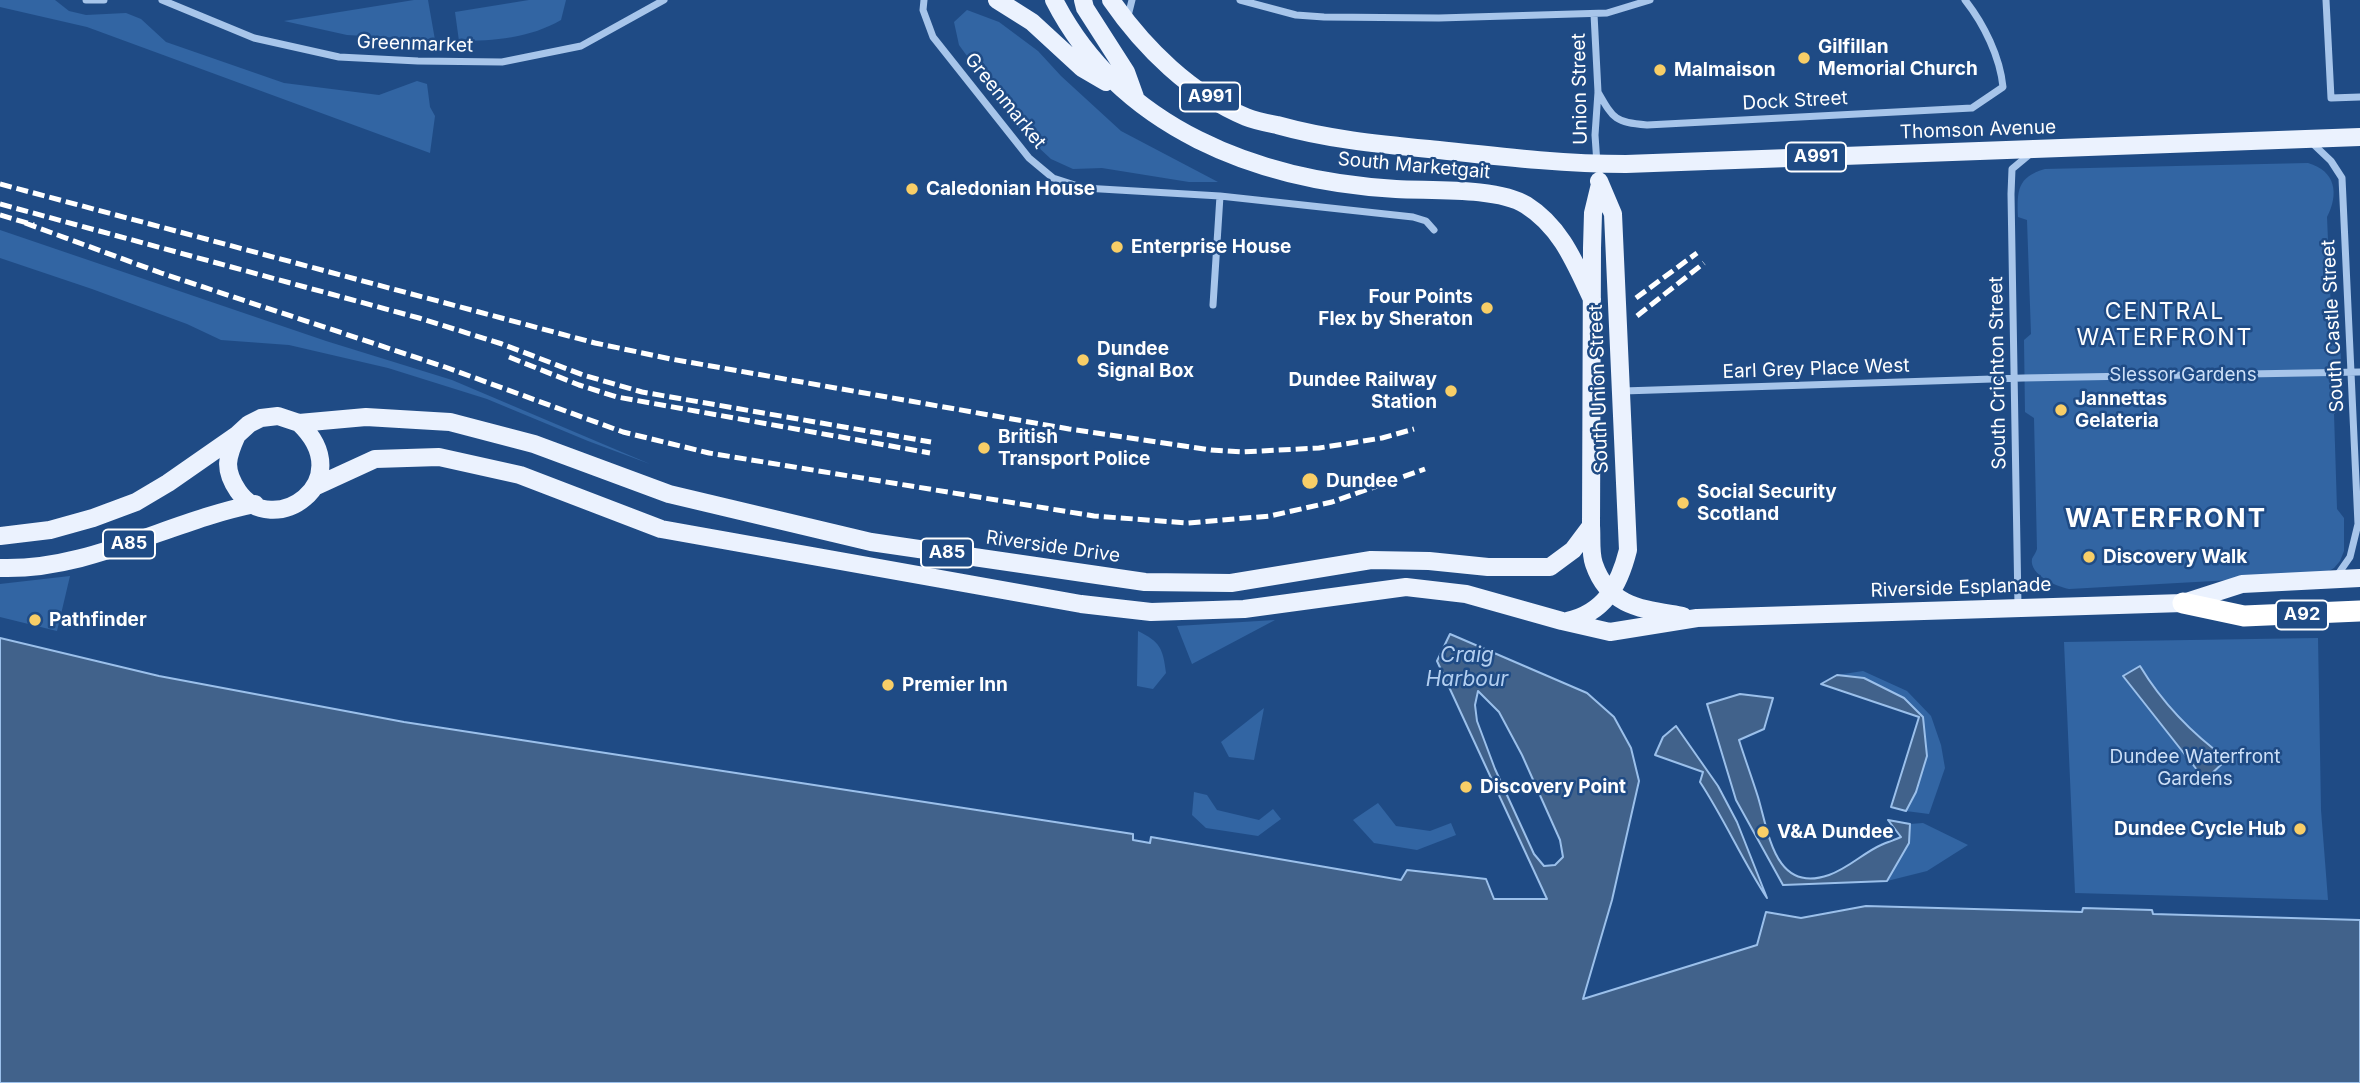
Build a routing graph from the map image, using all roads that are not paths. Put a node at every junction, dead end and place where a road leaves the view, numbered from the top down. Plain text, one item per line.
1 (86, 0) edge
2 (104, 0) edge
3 (162, 0) edge
4 (664, 0) edge
5 (924, 0) edge
6 (997, 0) edge
7 (1054, 0) edge
8 (1083, 0) edge
9 (1111, 0) edge
10 (1132, 0) edge
11 (1240, 0) edge
12 (1650, 0) edge
13 (1965, 0) edge
14 (2326, 0) edge
15 (1594, 14) junction
16 (1126, 23) junction
17 (1598, 92) junction
18 (2360, 97) edge
19 (1136, 101) junction
20 (2360, 137) edge
21 (2307, 139) junction
22 (2035, 150) junction
23 (1597, 164) junction
24 (1600, 184) junction
25 (1220, 196) junction
26 (1434, 230) dead end
27 (1592, 299) junction
28 (1213, 305) dead end
29 (2350, 372) junction
30 (2360, 372) edge
31 (2014, 378) junction
32 (1619, 391) junction
33 (299, 423) junction
34 (237, 435) junction
35 (314, 487) junction
36 (255, 504) junction
37 (1591, 526) junction
38 (2359, 526) edge
39 (0, 536) edge
40 (0, 568) edge
41 (2360, 578) edge
42 (2333, 580) junction
43 (1610, 592) junction
44 (2183, 603) junction
45 (2018, 607) junction
46 (2360, 611) edge
47 (1697, 618) junction
48 (1562, 621) junction

1 - 2 street
3 - 4 street, Greenmarket
5 - 25 street, Greenmarket
6 - 19 main road
7 - 19 main road, A991
8 - 19 main road
9 - 16 main road, A991
10 - 16 street
11 - 15 street
12 - 15 street
13 - 17 street, Dock Street
14 - 18 street
15 - 17 street, Union Street
16 - 23 main road, South Marketgait / A991
17 - 23 street, Union Street
19 - 27 main road, South Marketgait / A991
20 - 21 main road, Thomson Avenue / A991
21 - 22 main road, Thomson Avenue / A991
21 - 29 street, South Castle Street
22 - 23 main road, Thomson Avenue / A991
22 - 31 street, South Crichton Street
23 - 24 main road, South Union Street / A991
24 - 27 main road, South Union Street / A991
24 - 32 main road, South Union Street / A991
25 - 26 street, Greenmarket
25 - 28 street
27 - 37 main road, South Union Street / A991
29 - 30 street, Earl Grey Place West
29 - 31 street, Earl Grey Place West
29 - 38 street, South Castle Street
31 - 32 street, Earl Grey Place West
31 - 45 street, South Crichton Street
32 - 43 main road, South Union Street / A991
33 - 34 main road, Riverside Drive / A85
33 - 35 main road
33 - 37 main road, Riverside Drive / A85
34 - 36 main road
34 - 39 main road, Riverside Drive / A85
35 - 36 main road, A85
35 - 48 main road, A85
36 - 40 main road, A85
37 - 43 main road, South Union Street / A991
38 - 42 street, South Castle Street
41 - 42 main road, Riverside Esplanade
42 - 44 main road, Riverside Esplanade
43 - 47 main road
43 - 48 main road, South Union Street / A991
44 - 45 main road, Riverside Esplanade
44 - 46 highway, A92
45 - 47 main road, Riverside Esplanade
47 - 48 main road, Riverside Esplanade

